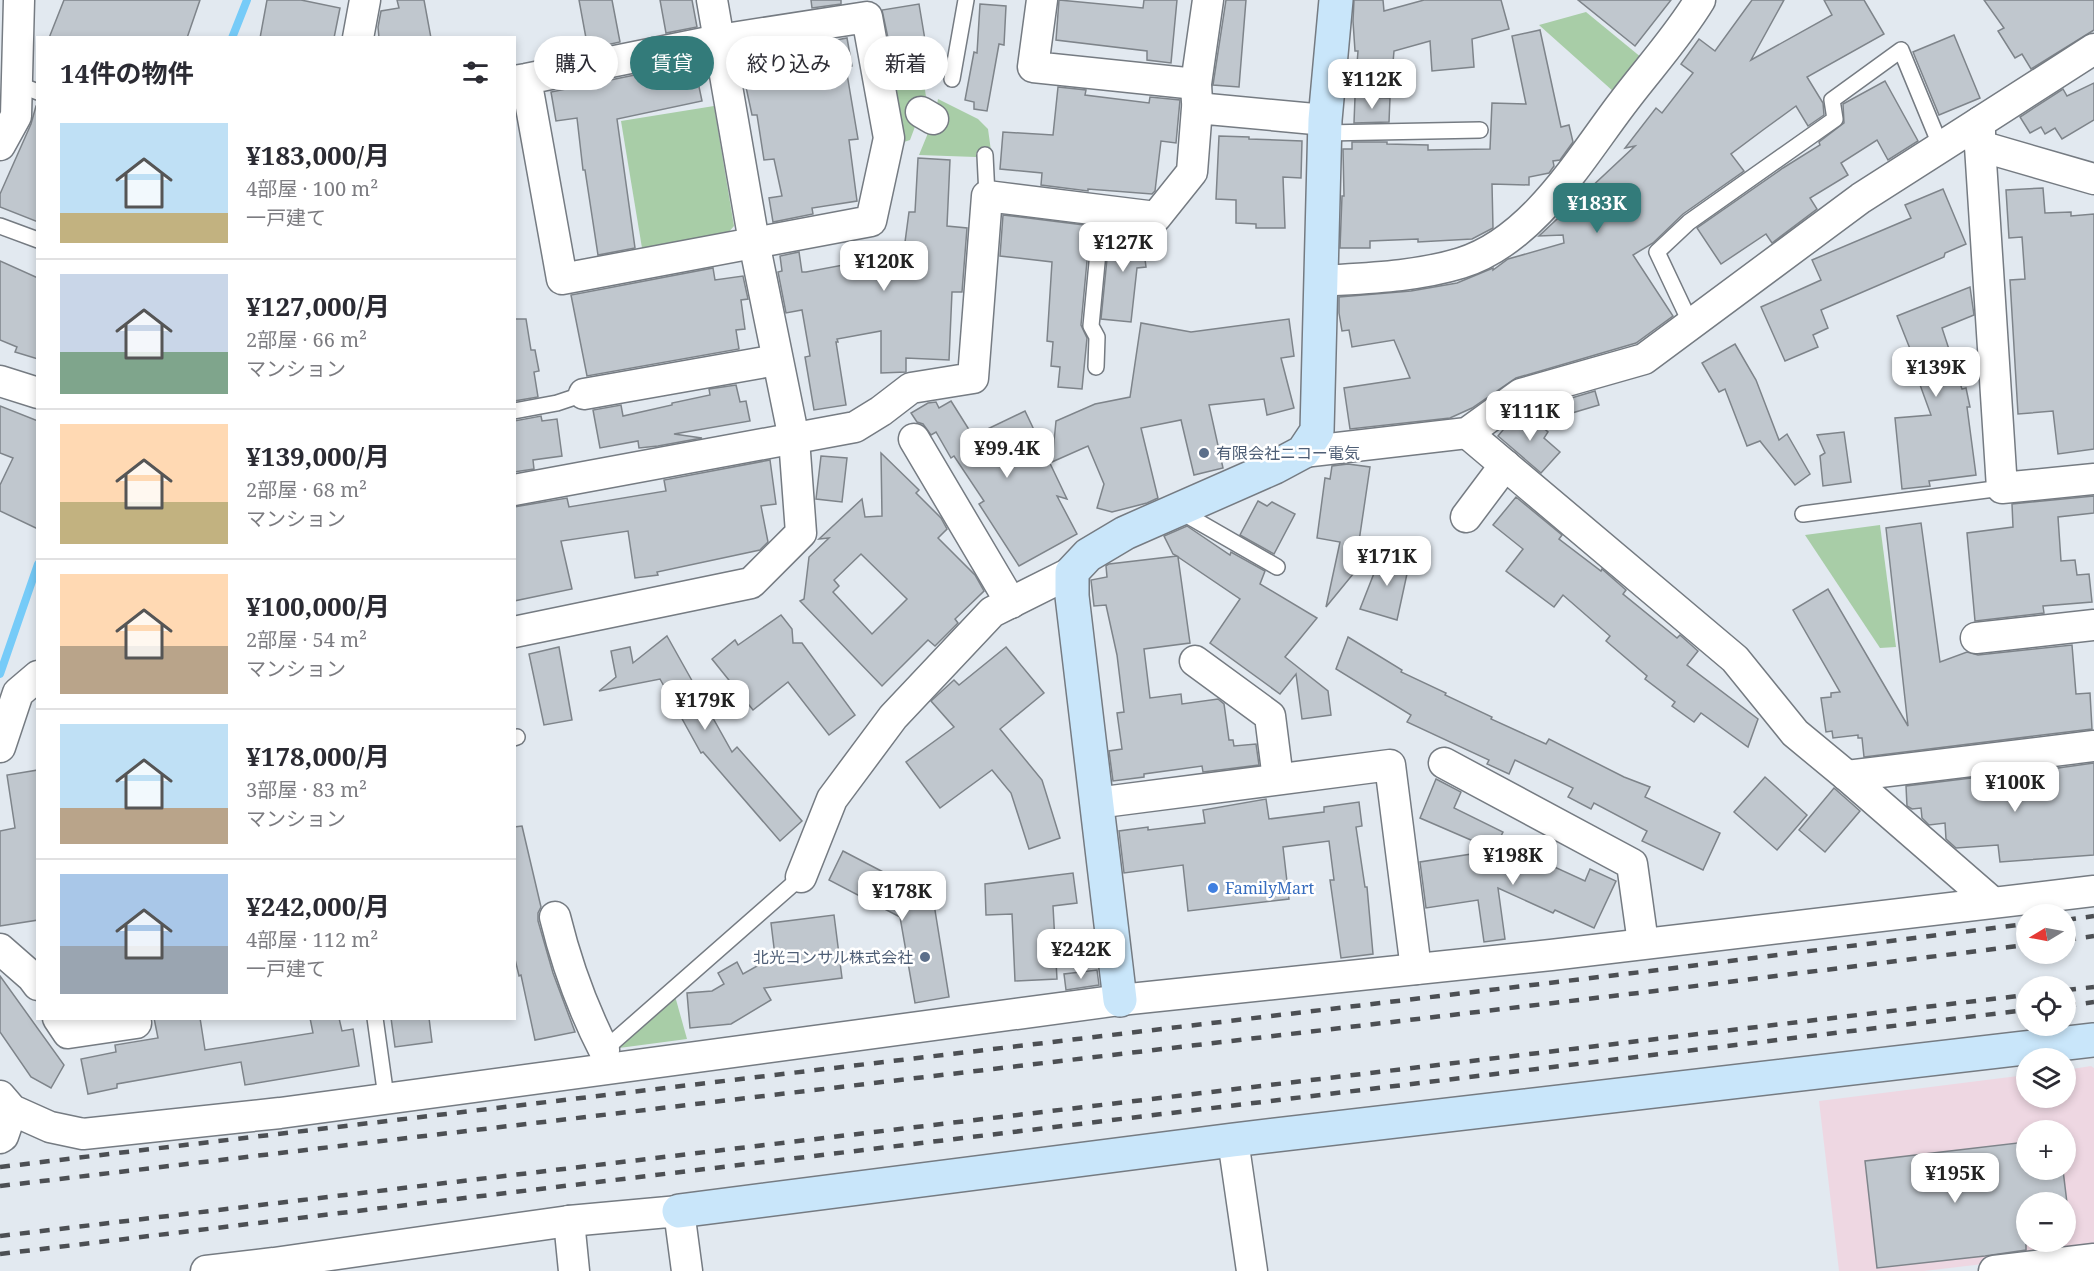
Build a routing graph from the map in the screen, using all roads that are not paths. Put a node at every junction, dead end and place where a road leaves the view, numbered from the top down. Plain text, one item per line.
1 (19, 0) edge
2 (365, 0) edge
3 (712, 0) edge
4 (966, 0) edge
5 (1042, 0) edge
6 (1208, 0) edge
7 (1336, 0) edge
8 (1700, 0) edge
9 (358, 36) edge
10 (719, 40) junction
11 (2094, 49) edge
12 (952, 79) dead end
13 (520, 80) edge
14 (27, 88) edge
15 (1197, 96) junction
16 (1325, 127) junction
17 (1480, 130) dead end
18 (1980, 134) junction
19 (0, 145) edge
20 (1941, 147) junction
21 (985, 155) dead end
22 (2094, 179) edge
23 (987, 196) junction
24 (1102, 210) junction
25 (0, 226) edge
26 (36, 239) edge
27 (754, 242) junction
28 (1321, 281) junction
29 (1691, 324) junction
30 (777, 360) junction
31 (1096, 367) dead end
32 (0, 381) edge
33 (36, 392) edge
34 (584, 394) joint
35 (516, 411) edge
36 (1467, 433) junction
37 (794, 439) junction
38 (914, 439) dead end
39 (1303, 452) junction
40 (1505, 465) junction
41 (2094, 479) edge
42 (2002, 488) junction
43 (516, 490) edge
44 (1183, 507) junction
45 (1803, 514) dead end
46 (1466, 517) dead end
47 (1276, 567) dead end
48 (1072, 572) junction
49 (1011, 603) junction
50 (2094, 625) edge
51 (516, 632) edge
52 (1976, 638) dead end
53 (1195, 661) dead end
54 (36, 678) edge
55 (2094, 746) edge
56 (0, 747) edge
57 (1444, 764) dead end
58 (1847, 776) junction
59 (1278, 779) junction
60 (1096, 803) junction
61 (801, 877) joint
62 (2094, 891) edge
63 (1992, 902) junction
64 (555, 917) dead end
65 (1643, 943) junction
66 (0, 949) edge
67 (1416, 969) junction
68 (36, 983) edge
69 (1119, 1000) junction
70 (59, 1020) edge
71 (135, 1020) edge
72 (375, 1020) edge
73 (2094, 1040) edge
74 (605, 1059) junction
75 (386, 1097) junction
76 (6, 1103) edge
77 (0, 1138) edge
78 (1233, 1140) junction
79 (679, 1211) junction
80 (568, 1221) junction
81 (2094, 1259) edge
82 (206, 1271) edge
83 (574, 1271) edge
84 (687, 1271) edge
85 (1252, 1271) edge
86 (1994, 1271) edge

1 - 14 street
2 - 9 street
3 - 10 street
4 - 12 lane
5 - 15 street
6 - 15 street
7 - 16 street
8 - 28 street
10 - 13 street
10 - 27 street
10 - 27 street
11 - 18 street
13 - 27 street
14 - 19 street
15 - 16 street
15 - 24 street
16 - 17 lane
16 - 28 street
18 - 20 street
18 - 22 street
18 - 42 street
20 - 29 street
20 - 29 lane
21 - 23 lane
23 - 24 street
23 - 37 street
24 - 31 lane
25 - 26 lane
27 - 30 street
28 - 39 street
29 - 36 street
30 - 34 street
30 - 37 street
32 - 33 street
34 - 35 lane
36 - 39 street
36 - 40 street
37 - 43 street
37 - 51 street
38 - 49 street
39 - 44 street
40 - 46 street
40 - 58 street
41 - 42 street
42 - 45 lane
44 - 47 lane
44 - 48 street
48 - 49 street
48 - 60 street
49 - 61 street
50 - 52 street
53 - 59 street
54 - 56 street
55 - 58 street
57 - 65 street
58 - 63 street
59 - 60 street
59 - 67 street
60 - 69 street
61 - 74 lane
62 - 63 street
63 - 65 street
64 - 74 street
65 - 67 street
66 - 68 street
67 - 69 street
69 - 74 street
70 - 71 street
72 - 75 lane
73 - 78 street
74 - 75 street
75 - 76 street
76 - 77 street
78 - 79 street
78 - 85 street
79 - 80 street
79 - 84 street
80 - 82 street
80 - 83 street
81 - 86 street

